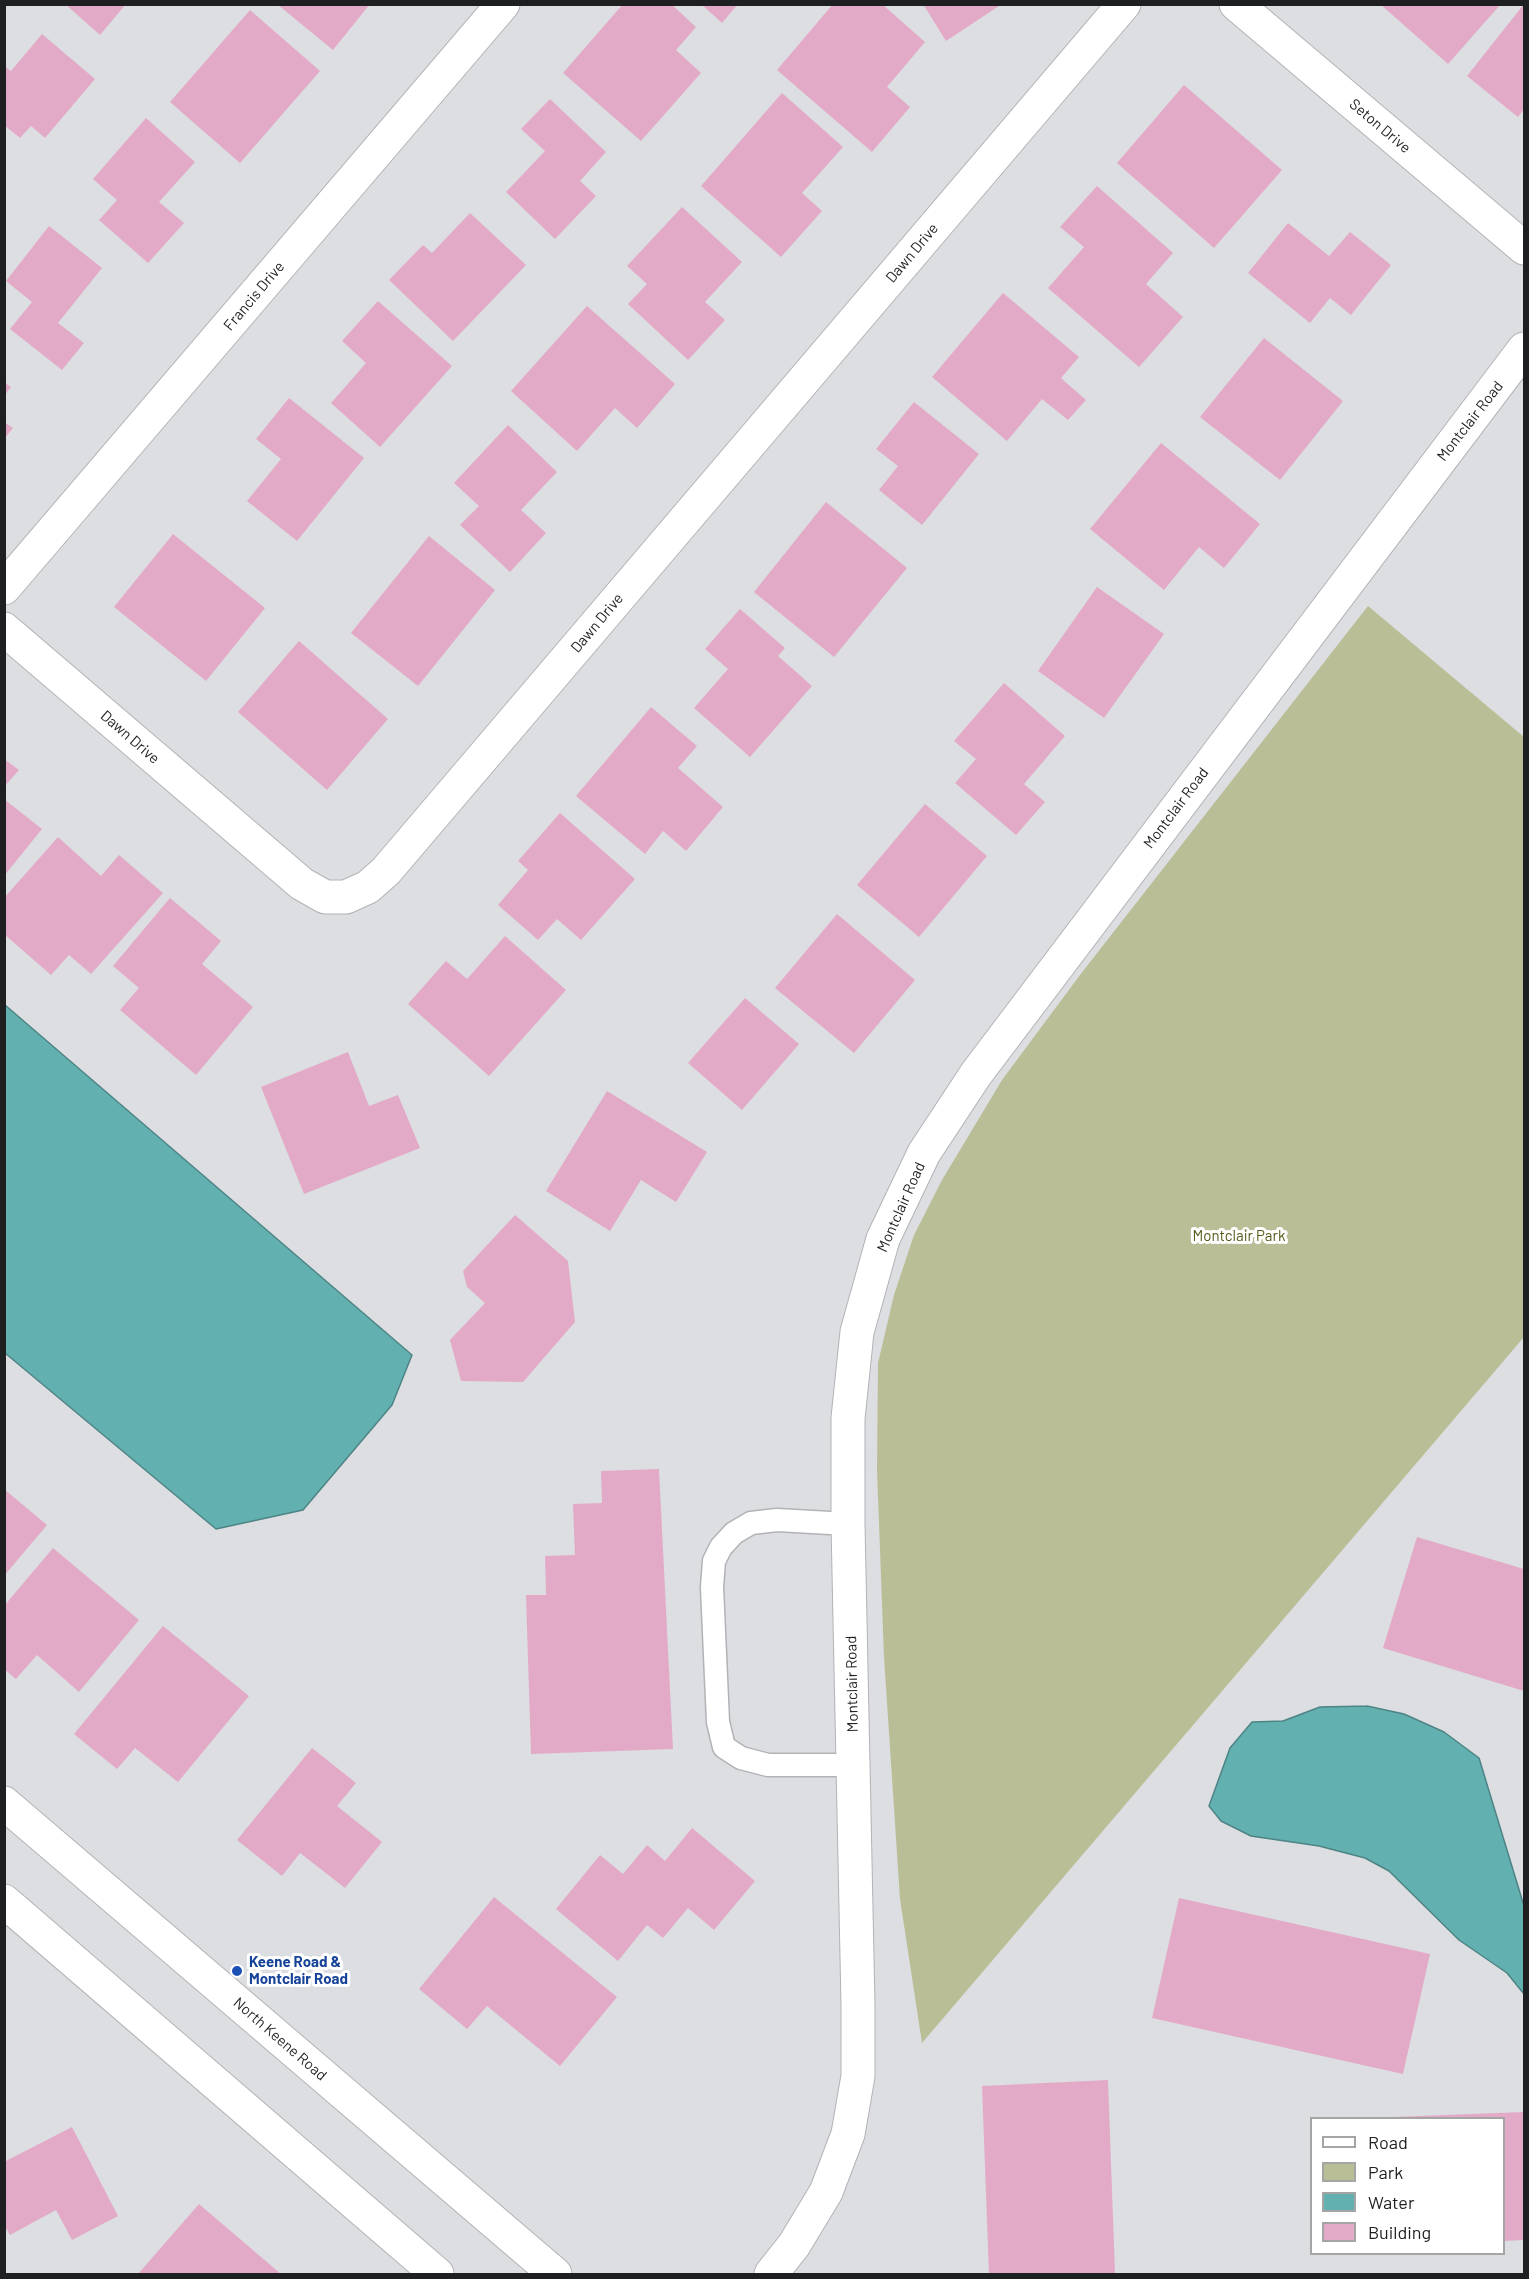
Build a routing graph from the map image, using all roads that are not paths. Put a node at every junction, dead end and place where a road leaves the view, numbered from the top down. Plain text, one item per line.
1 (503, 4) edge
2 (1124, 4) edge
3 (1236, 4) edge
4 (1524, 248) edge
5 (1524, 349) edge
6 (4, 588) edge
7 (4, 630) edge
8 (848, 1524) junction
9 (854, 1765) junction
10 (4, 1803) edge
11 (4, 1901) edge
12 (437, 2274) edge
13 (555, 2274) edge
14 (771, 2274) edge

1 - 6 street, Francis Drive
2 - 7 street, Dawn Drive
3 - 4 street, Seton Drive
5 - 8 street, Montclair Road
8 - 9 street, Montclair Road
8 - 9 lane
9 - 14 street, Montclair Road
10 - 13 street, North Keene Road
11 - 12 street

